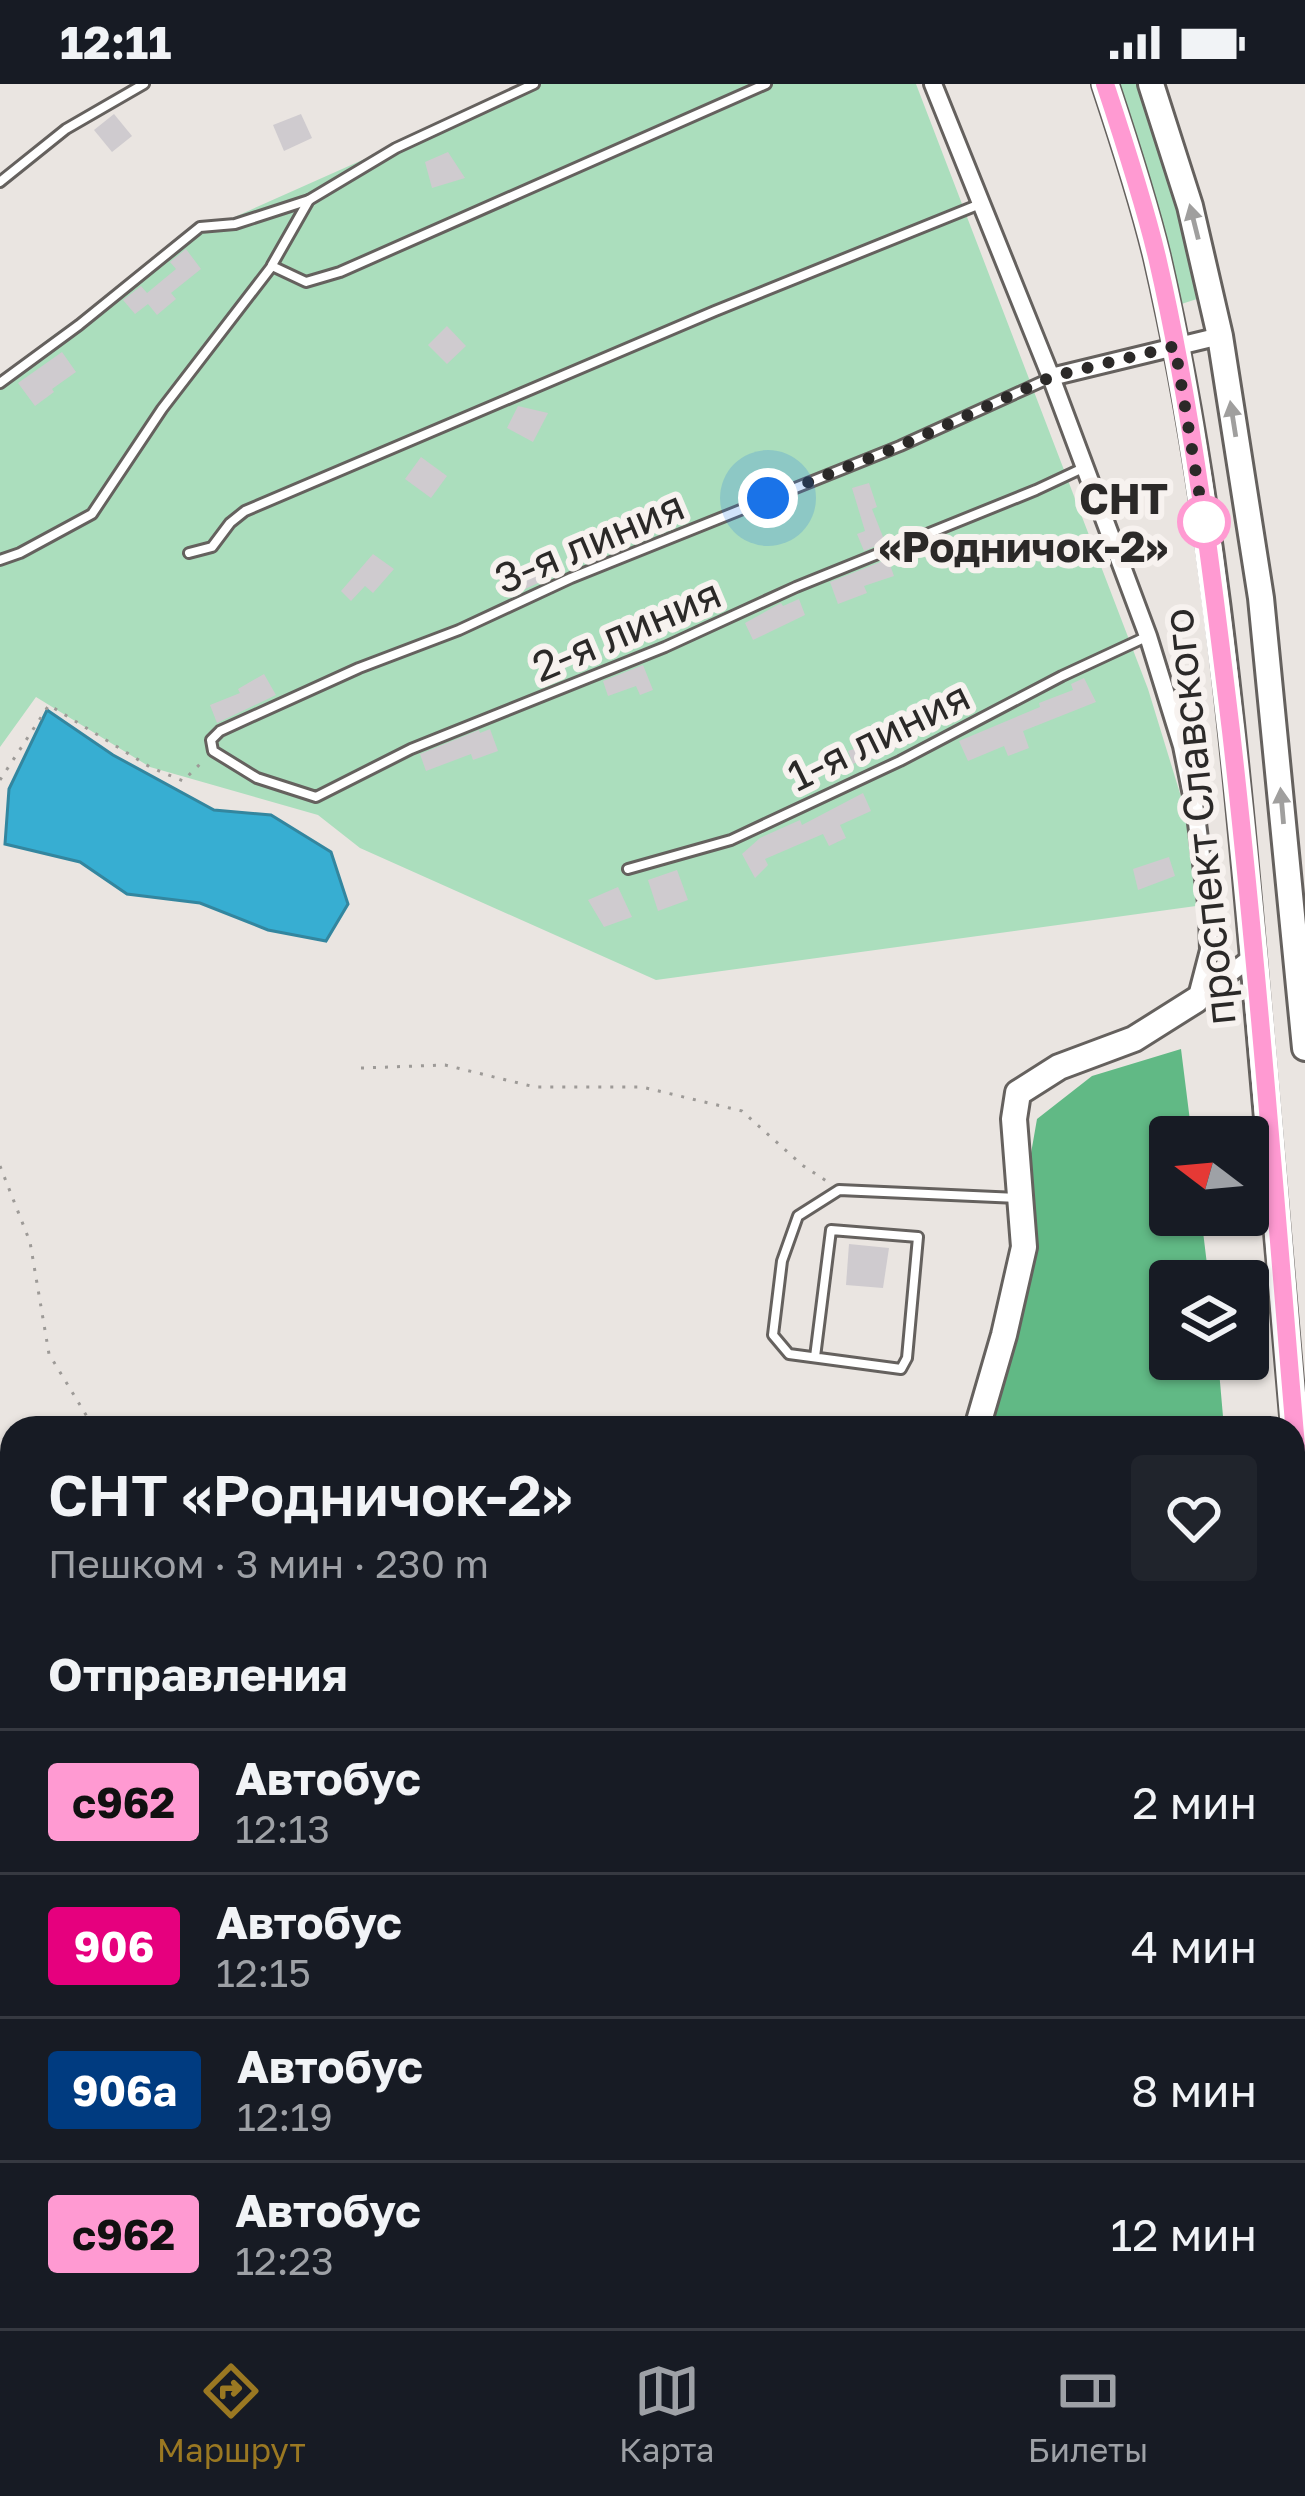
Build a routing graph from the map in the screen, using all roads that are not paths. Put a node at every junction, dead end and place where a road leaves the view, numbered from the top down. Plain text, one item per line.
1 (144, 84) edge
2 (534, 84) edge
3 (766, 84) edge
4 (934, 84) edge
5 (1105, 84) edge
6 (1151, 84) edge
7 (0, 182) edge
8 (309, 200) junction
9 (982, 204) junction
10 (272, 266) junction
11 (1220, 336) junction
12 (1175, 346) junction
13 (1051, 377) junction
14 (0, 383) edge
15 (1084, 467) junction
16 (190, 554) dead end
17 (0, 560) edge
18 (1148, 636) junction
19 (257, 778) joint
20 (628, 869) dead end
21 (1253, 956) junction
22 (1196, 1000) junction
23 (1305, 1048) edge
24 (1019, 1198) junction
25 (815, 1358) junction
26 (980, 1416) edge
27 (1293, 1416) edge

1 - 7 lane
2 - 8 lane
3 - 10 lane
4 - 9 street
5 - 12 main road, проспект Славского
11 -> 6 main road, проспект Славского
8 - 10 lane
8 - 14 lane
9 - 13 street
9 - 16 lane
10 - 17 lane
11 - 12 street
23 -> 11 main road, проспект Славского
12 - 13 street
12 - 21 main road, проспект Славского
13 - 15 street
13 - 19 lane, 3-я линия
15 - 18 street
15 - 19 lane, 2-я линия
18 - 20 lane, 1-я линия
18 - 22 street
21 - 22 street
21 - 27 main road, проспект Славского
22 - 24 main road
24 - 25 lane
24 - 26 main road
25 - 25 lane

